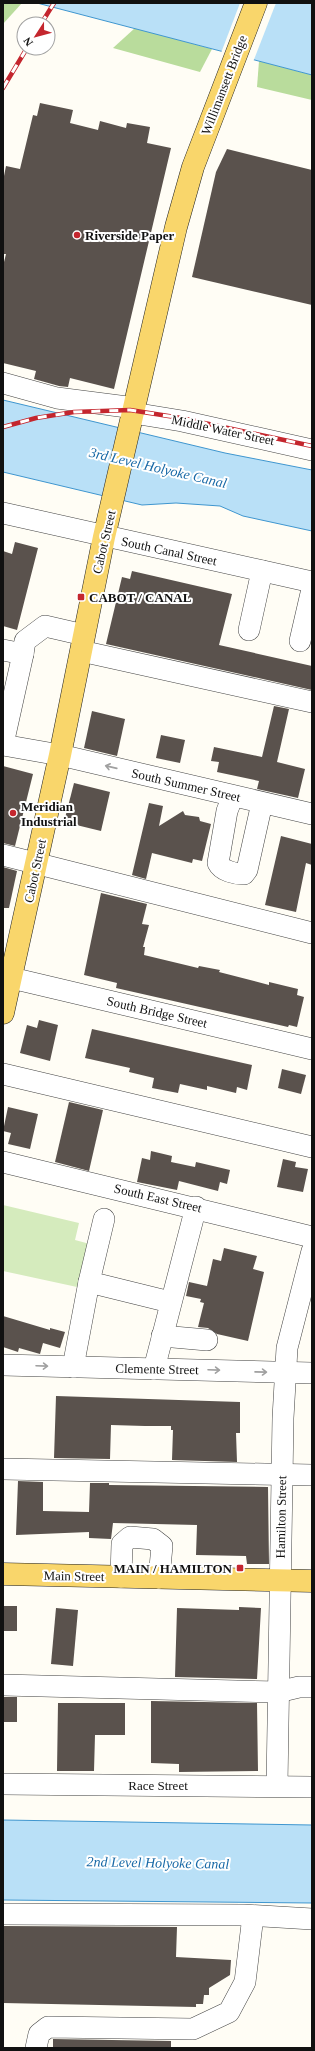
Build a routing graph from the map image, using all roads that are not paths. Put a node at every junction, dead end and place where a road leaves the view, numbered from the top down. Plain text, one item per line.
1 (256, 3) edge
2 (193, 167) joint
3 (3, 383) edge
4 (133, 414) junction
5 (312, 450) edge
6 (3, 513) edge
7 (107, 527) junction
8 (262, 571) junction
9 (312, 582) edge
10 (312, 589) edge
11 (249, 630) dead end
12 (300, 641) dead end
13 (83, 643) junction
14 (13, 652) edge
15 (312, 702) edge
16 (3, 744) edge
17 (60, 755) junction
18 (233, 796) junction
19 (262, 803) junction
20 (312, 814) edge
21 (3, 855) edge
22 (37, 864) junction
23 (312, 933) edge
24 (7, 977) edge
25 (3, 1013) edge
26 (312, 1049) edge
27 (3, 1074) edge
28 (312, 1147) edge
29 (3, 1162) edge
30 (196, 1207) junction
31 (104, 1219) dead end
32 (312, 1237) edge
33 (312, 1251) edge
34 (89, 1282) junction
35 (170, 1302) junction
36 (162, 1336) junction
37 (207, 1340) dead end
38 (3, 1365) edge
39 (73, 1367) junction
40 (154, 1369) junction
41 (286, 1372) junction
42 (312, 1373) edge
43 (3, 1469) edge
44 (282, 1475) junction
45 (312, 1475) edge
46 (3, 1574) edge
47 (121, 1577) junction
48 (159, 1578) junction
49 (280, 1581) junction
50 (312, 1581) edge
51 (3, 1686) edge
52 (312, 1687) edge
53 (278, 1692) junction
54 (3, 1784) edge
55 (276, 1785) junction
56 (312, 1787) edge
57 (3, 1914) edge
58 (254, 1916) junction
59 (312, 1919) edge
60 (36, 2048) edge

1 - 2 main road, Willimansett Bridge
2 - 4 main road, Cabot Street
3 - 4 street, Middle Water Street
4 - 5 street, Middle Water Street
4 - 7 main road, Cabot Street
6 - 7 street, South Canal Street
7 - 8 street, South Canal Street
7 - 13 main road, Cabot Street
8 - 9 street, South Canal Street
8 - 11 street
10 - 12 street
13 - 14 street
13 - 15 street
13 - 17 main road, Cabot Street
14 - 16 street
16 - 17 street, South Summer Street
18 -> 17 street, South Summer Street
17 - 22 main road, Cabot Street
18 - 19 street, South Summer Street
18 - 19 street
19 - 20 street, South Summer Street
21 - 22 street
22 - 23 street
22 - 24 main road, Cabot Street
24 - 25 main road, Cabot Street
24 - 26 street, South Bridge Street
27 - 28 street
29 - 30 street, South East Street
30 - 32 street, South East Street
30 - 35 street
31 - 34 street
33 - 41 street, Hamilton Street
34 - 35 street
34 - 39 street
35 - 36 street
36 - 37 street
36 - 40 street
38 -> 39 street, Clemente Street
39 - 40 street, Clemente Street
40 -> 41 street, Clemente Street
41 - 42 street, Clemente Street
41 - 44 street, Hamilton Street
43 - 44 street
44 - 45 street
44 - 49 street, Hamilton Street
46 - 47 main road, Main Street
47 - 48 main road, Main Street
47 - 48 street
48 - 49 main road, Main Street
49 - 50 main road, Main Street
49 - 53 street, Hamilton Street
51 - 53 street
52 - 53 street
53 - 55 street, Hamilton Street
54 - 55 street, Race Street
55 - 56 street, Race Street
57 - 58 street
58 - 59 street
58 - 60 street

